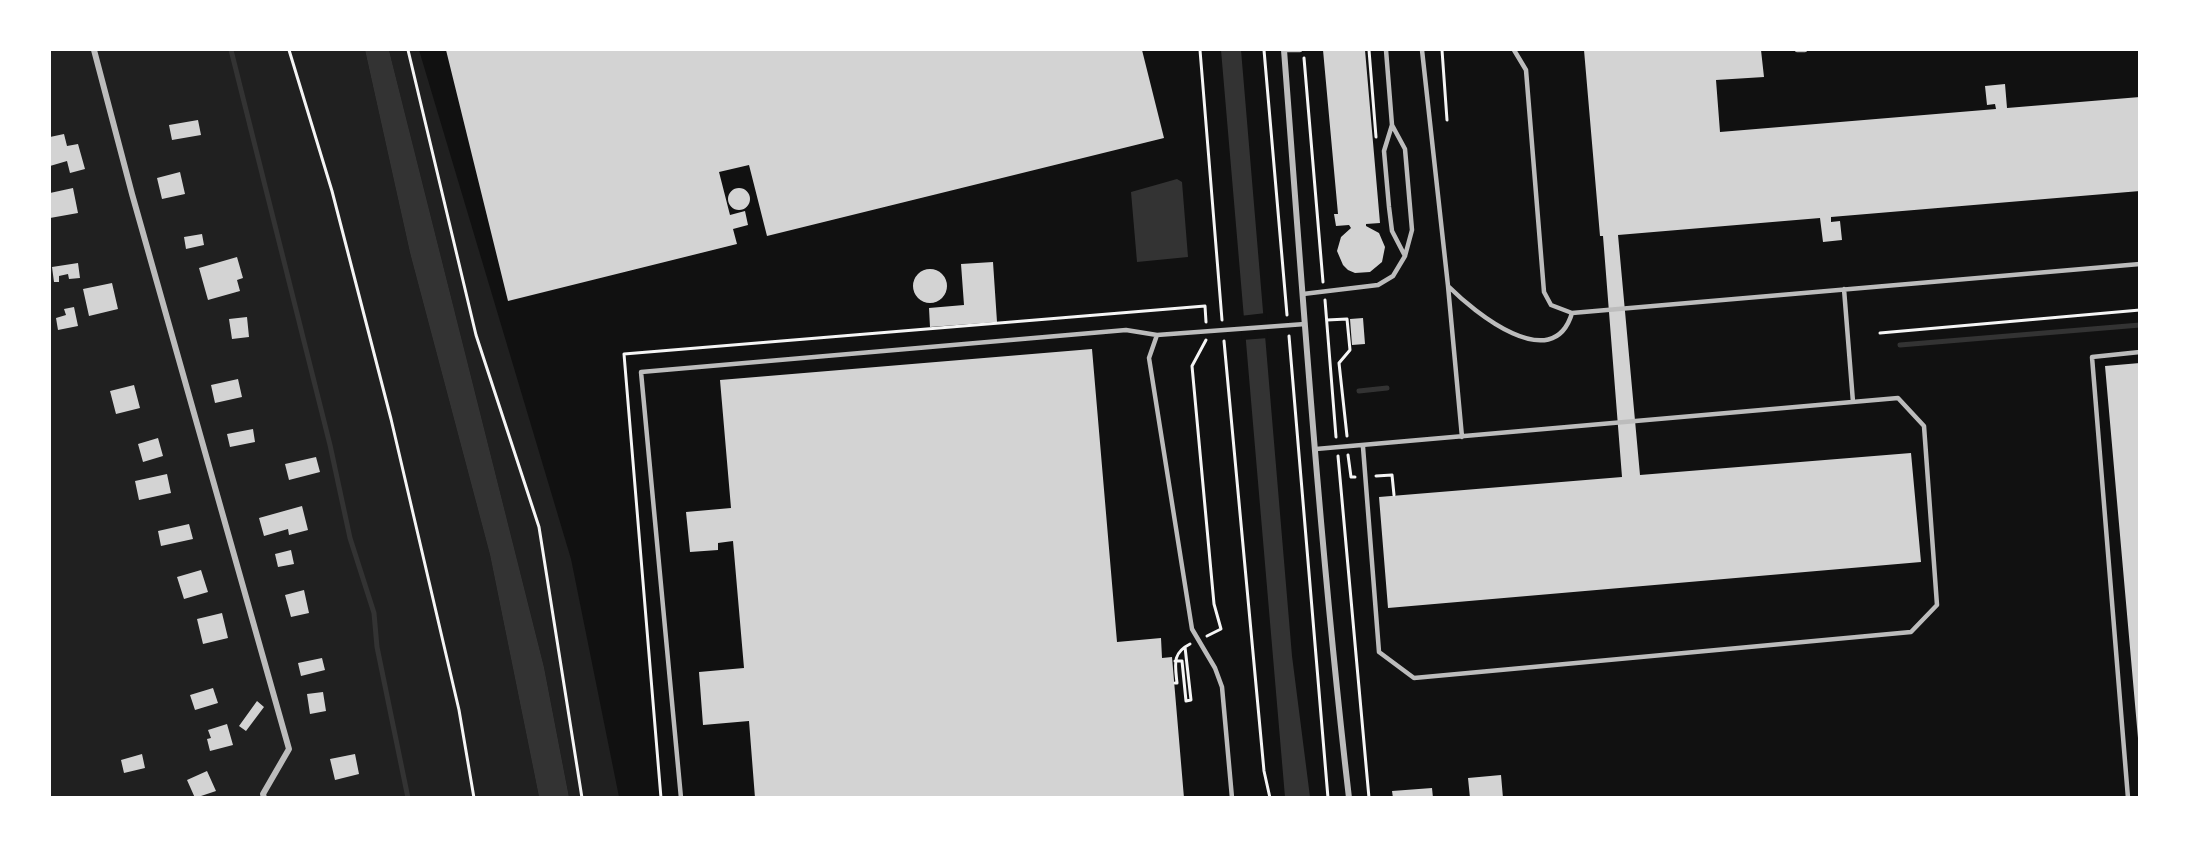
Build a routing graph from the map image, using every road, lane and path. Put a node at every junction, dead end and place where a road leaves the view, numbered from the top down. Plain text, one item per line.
1 (94, 50) edge
2 (289, 50) edge
3 (408, 50) edge
4 (1200, 50) edge
5 (1264, 50) edge
6 (1284, 50) edge
7 (1302, 50) edge
8 (1386, 50) edge
9 (1422, 50) edge
10 (1442, 50) edge
11 (1514, 50) edge
12 (1797, 50) edge
13 (1805, 50) edge
14 (1448, 120) dead end
15 (1392, 125) junction
16 (1405, 256) junction
17 (2139, 264) edge
18 (1448, 286) junction
19 (1844, 289) junction
20 (1324, 290) junction
21 (1303, 294) junction
22 (2139, 310) edge
23 (1572, 313) junction
24 (1326, 320) junction
25 (1288, 324) junction
26 (1305, 324) junction
27 (1223, 328) junction
28 (1207, 330) junction
29 (1880, 333) dead end
30 (1157, 334) junction
31 (2139, 352) edge
32 (1853, 402) junction
33 (1462, 437) junction
34 (1363, 447) junction
35 (1337, 448) junction
36 (1348, 448) junction
37 (1316, 449) junction
38 (1365, 477) junction
39 (1394, 495) dead end
40 (1199, 640) junction
41 (1185, 647) junction
42 (1175, 662) junction
43 (1174, 683) dead end
44 (264, 798) edge
45 (474, 798) edge
46 (582, 798) edge
47 (661, 798) edge
48 (681, 798) edge
49 (1232, 798) edge
50 (1270, 798) edge
51 (1328, 798) edge
52 (1349, 798) edge
53 (1369, 798) edge
54 (2128, 798) edge

1 - 44 street
2 - 45 path
3 - 46 path
4 - 27 path
5 - 25 path
6 - 7 lane
6 - 21 street
7 - 20 path
8 - 15 lane
9 - 18 lane
10 - 14 path
11 - 23 lane
12 - 13 lane
15 - 16 lane
15 - 16 lane
16 - 20 lane
17 - 19 lane
18 - 23 lane
18 - 33 lane
19 - 23 lane
19 - 32 lane
20 - 21 lane
20 - 24 path
21 - 26 street
22 - 29 path
24 - 35 path
24 - 36 path
25 - 26 lane
25 - 27 lane
25 - 51 path
26 - 37 street
27 - 28 lane
27 - 50 path
28 - 30 lane
28 - 40 path
28 - 47 path
30 - 40 lane
30 - 48 lane
31 - 54 lane
32 - 33 lane
32 - 38 lane
33 - 34 lane
34 - 36 lane
34 - 38 lane
35 - 36 lane
35 - 37 lane
35 - 53 path
36 - 38 path
37 - 52 street
38 - 39 path
40 - 41 path
40 - 49 lane
41 - 42 path
41 - 42 path
42 - 43 path

